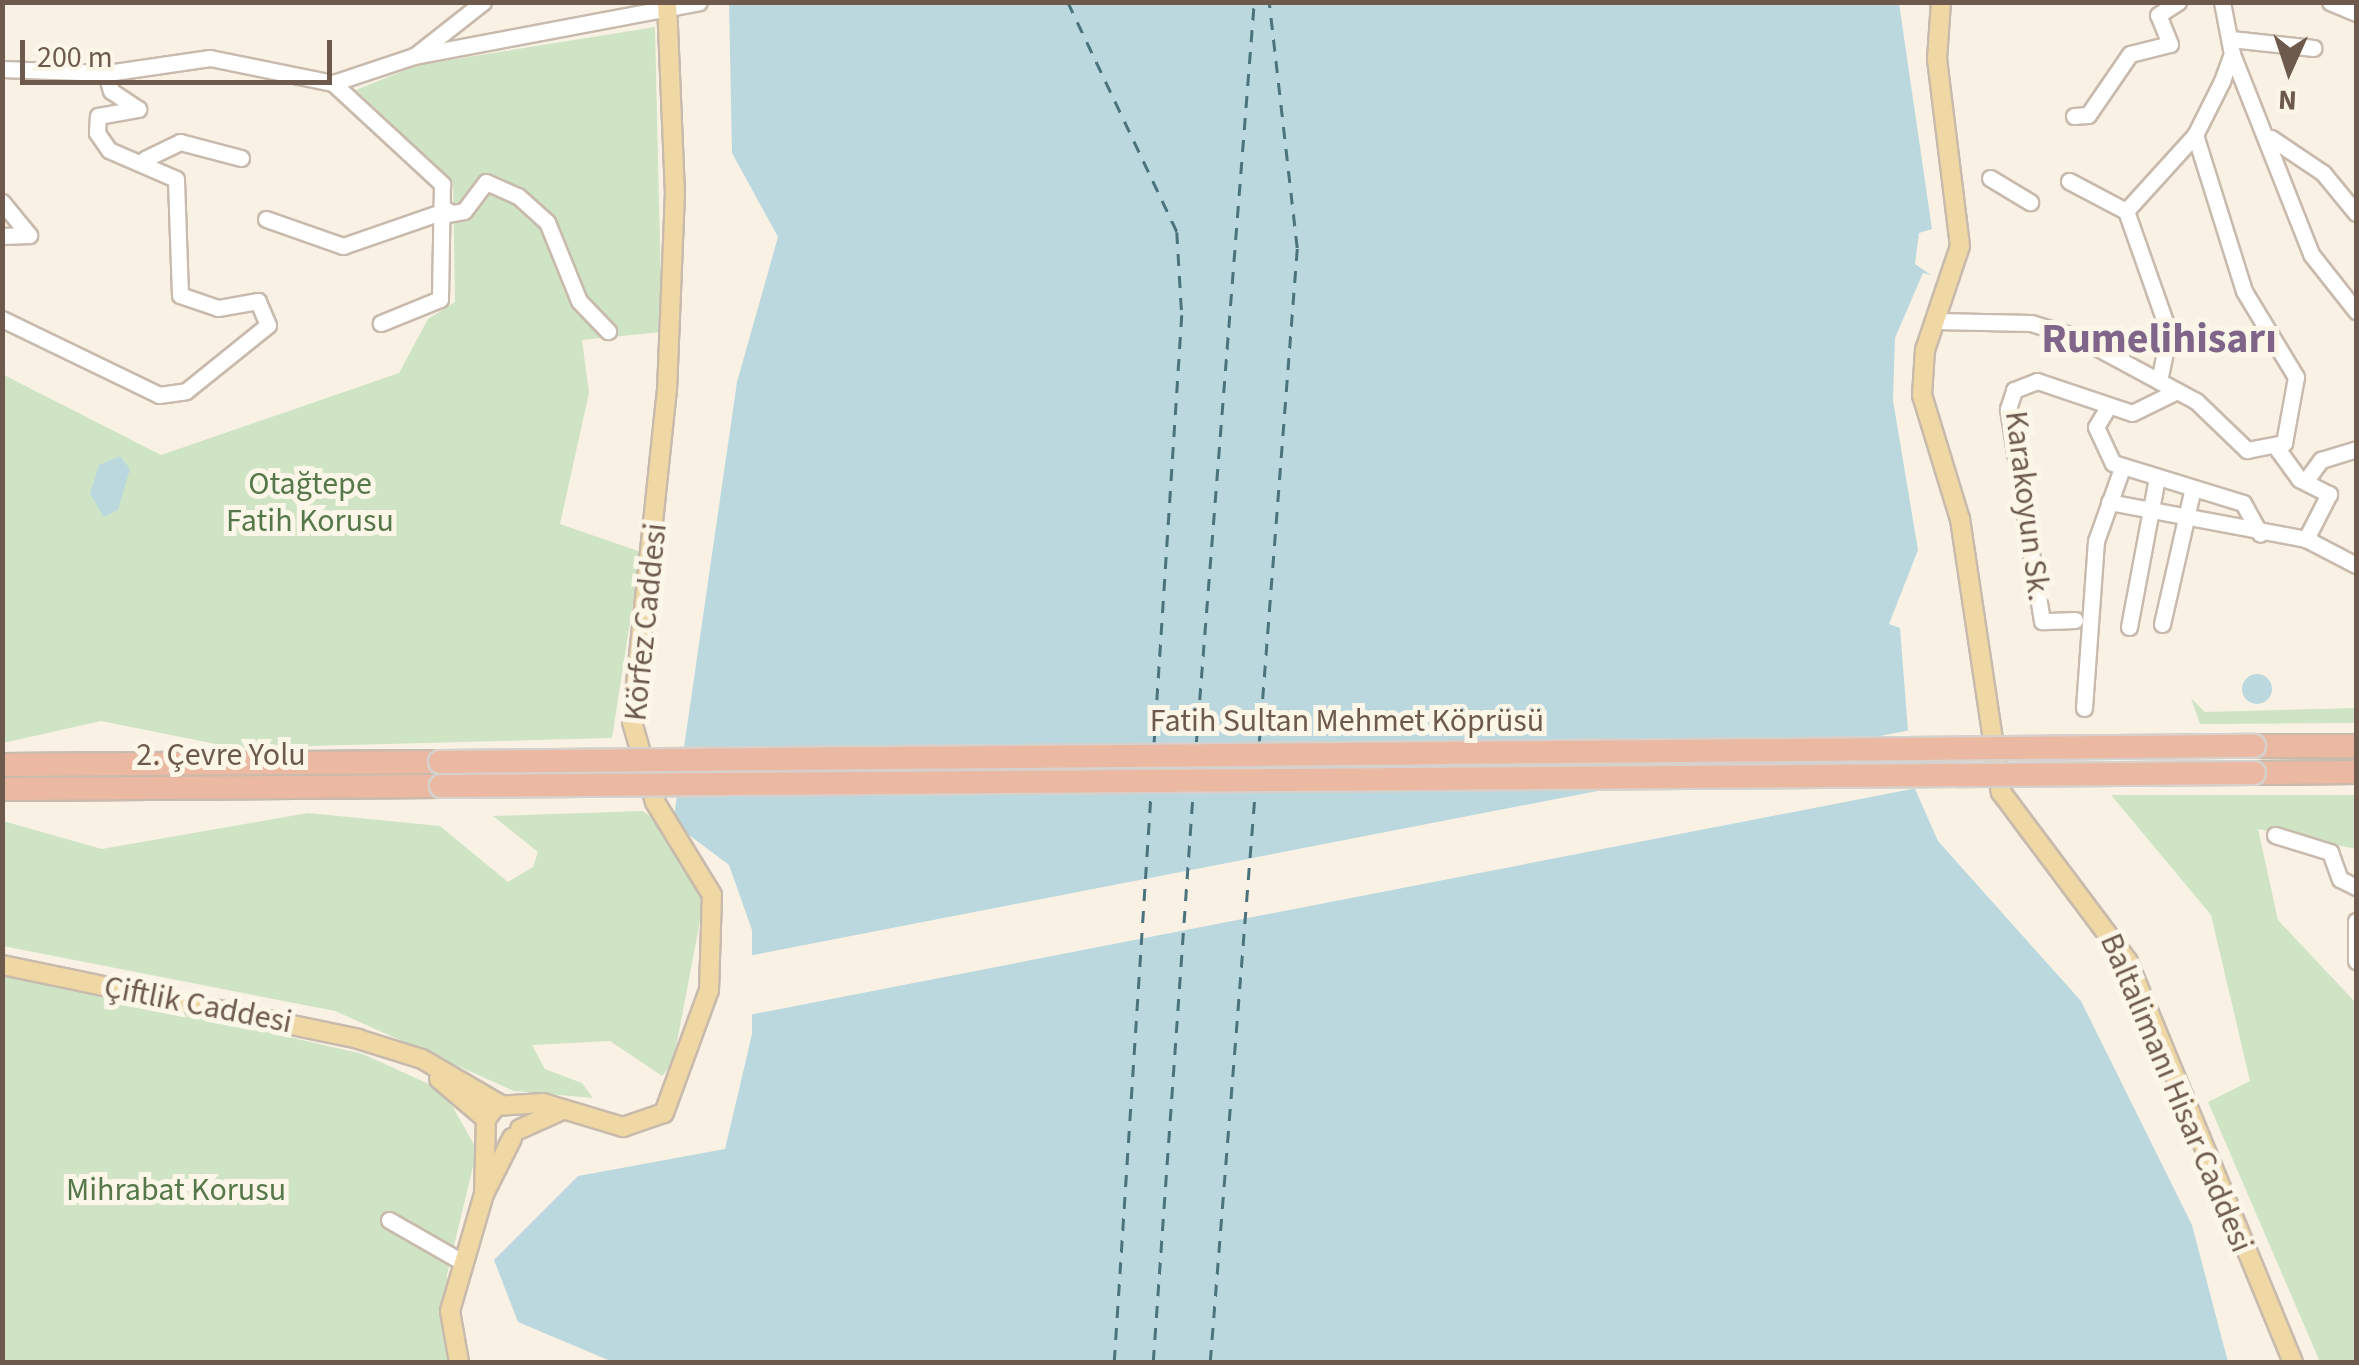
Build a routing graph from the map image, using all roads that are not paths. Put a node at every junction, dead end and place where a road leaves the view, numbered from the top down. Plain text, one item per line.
1 (483, 2) edge
2 (698, 2) edge
3 (1941, 2) edge
4 (2178, 2) edge
5 (2241, 2) edge
6 (2330, 2) edge
7 (667, 4) edge
8 (2225, 8) edge
9 (2356, 13) edge
10 (2232, 47) junction
11 (2314, 48) dead end
12 (414, 56) junction
13 (2, 69) edge
14 (106, 72) junction
15 (333, 82) junction
16 (2074, 116) dead end
17 (2195, 135) junction
18 (2271, 138) junction
19 (241, 158) dead end
20 (145, 159) junction
21 (1990, 178) dead end
22 (2069, 181) dead end
23 (2, 202) edge
24 (2030, 202) dead end
25 (2126, 211) junction
26 (447, 212) junction
27 (2356, 213) edge
28 (266, 219) dead end
29 (2, 236) edge
30 (2356, 311) edge
31 (2, 319) edge
32 (1935, 321) junction
33 (381, 323) dead end
34 (608, 332) dead end
35 (2159, 381) junction
36 (2177, 391) junction
37 (2108, 407) junction
38 (2276, 447) junction
39 (2356, 449) edge
40 (2122, 468) junction
41 (2157, 478) junction
42 (2306, 479) junction
43 (2193, 488) junction
44 (2109, 502) junction
45 (2149, 510) junction
46 (2187, 518) junction
47 (2260, 534) junction
48 (2306, 539) junction
49 (2356, 565) edge
50 (2075, 620) dead end
51 (2162, 624) dead end
52 (2128, 627) dead end
53 (2084, 708) dead end
54 (2356, 746) edge
55 (440, 762) joint
56 (2, 765) edge
57 (2356, 772) edge
58 (441, 786) joint
59 (2, 790) edge
60 (2275, 835) dead end
61 (2356, 887) edge
62 (2356, 921) edge
63 (2356, 962) edge
64 (2, 965) edge
65 (392, 1050) junction
66 (504, 1105) junction
67 (570, 1110) junction
68 (486, 1125) junction
69 (516, 1134) junction
70 (484, 1194) junction
71 (389, 1220) dead end
72 (464, 1263) junction
73 (458, 1362) edge
74 (2293, 1362) edge

1 - 12 street
2 - 7 street
3 - 32 main road, Baltalimanı Hisar Caddesi
4 - 16 street
5 - 8 street
6 - 9 street
7 - 12 street
7 - 67 main road, Körfez Caddesi
8 - 10 street
10 - 11 street
10 - 17 street
10 - 18 street
12 - 15 street
13 - 14 street
14 - 15 street
14 - 20 street
15 - 26 street
17 - 25 street
17 - 38 street
18 - 27 street
18 - 30 street
19 - 20 street
20 - 31 street
21 - 24 street
22 - 25 street
23 - 29 street
25 - 35 street
26 - 28 street
26 - 33 street
26 - 34 street
32 - 35 street
32 - 74 main road, Baltalimanı Hisar Caddesi
35 - 36 street
36 - 37 street, Karakoyun Sk.
36 - 38 street
37 - 40 street
37 - 50 street, Karakoyun Sk.
38 - 42 street
39 - 42 street
40 - 41 street
40 - 44 street
41 - 43 street
41 - 45 street
42 - 48 street
43 - 46 street
43 - 47 street
44 - 45 street
44 - 53 street
45 - 46 street
45 - 52 street
46 - 47 street
46 - 51 street
47 - 48 street
48 - 49 street
54 - 55 highway, Fatih Sultan Mehmet Köprüsü, bridge
55 - 56 highway, 2. Çevre Yolu
57 - 58 highway, Fatih Sultan Mehmet Köprüsü, bridge
58 - 59 highway, 2. Çevre Yolu
60 - 61 street
62 - 63 street
64 - 65 main road, Çiftlik Caddesi
65 - 66 main road, Çiftlik Caddesi
65 - 68 main road, Çiftlik Caddesi
66 - 67 main road, Körfez Caddesi
66 - 68 main road
66 - 69 main road
67 - 69 main road
68 - 69 main road, Çiftlik Caddesi
68 - 70 main road
69 - 70 main road
70 - 72 main road
71 - 72 street
72 - 73 main road

